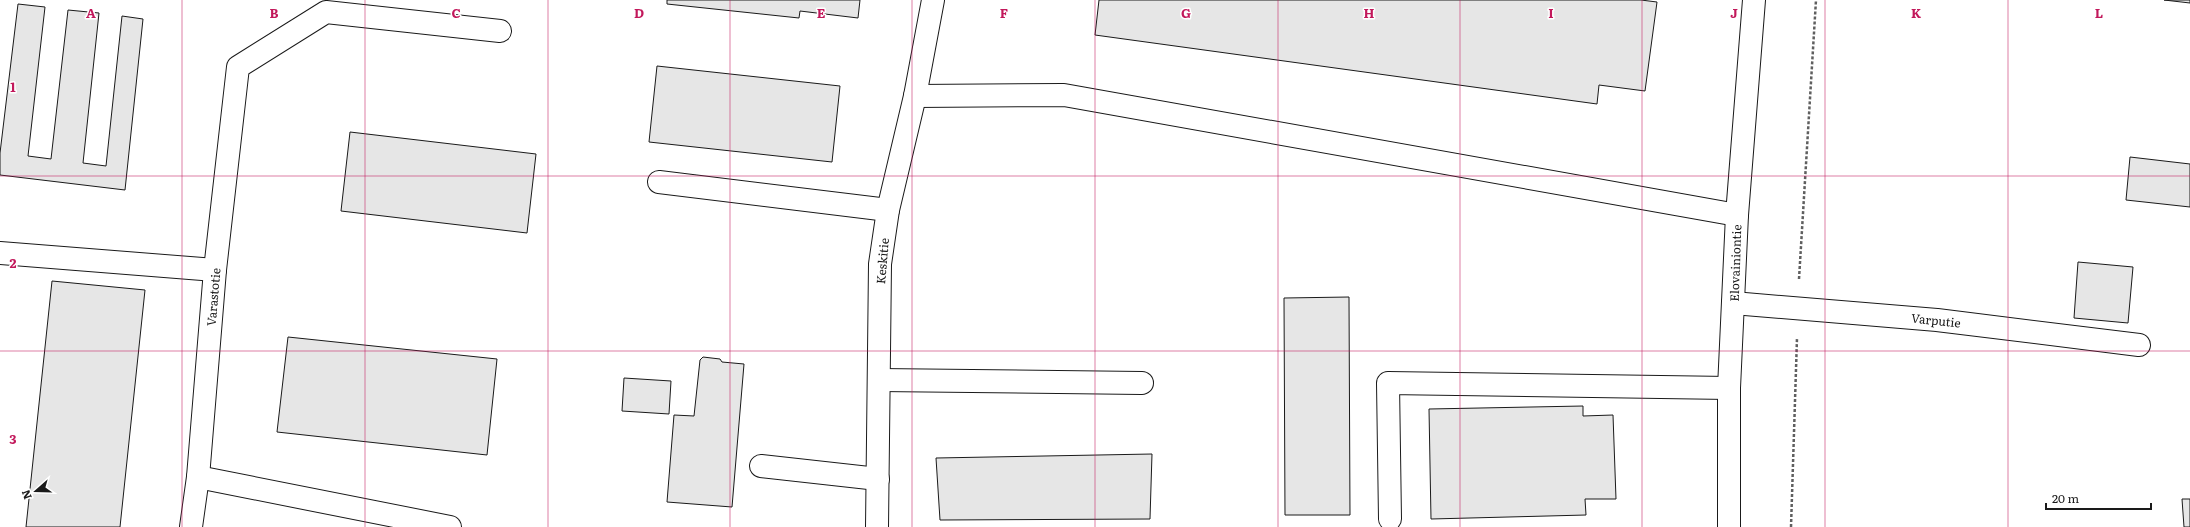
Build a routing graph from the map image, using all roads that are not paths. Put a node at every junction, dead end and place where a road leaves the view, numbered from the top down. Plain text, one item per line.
1 (933, 0) edge
2 (1754, 0) edge
3 (500, 31) dead end
4 (916, 96) junction
5 (659, 182) dead end
6 (888, 210) junction
7 (1737, 215) junction
8 (0, 253) edge
9 (215, 270) junction
10 (1733, 303) junction
11 (2138, 345) dead end
12 (879, 380) junction
13 (1142, 383) dead end
14 (1729, 388) junction
15 (761, 466) dead end
16 (198, 477) junction
17 (878, 479) junction
18 (1390, 519) dead end
19 (191, 527) edge
20 (450, 527) edge
21 (877, 527) edge
22 (1729, 527) edge

1 - 4 street, Keskitie
2 - 7 street, Elovainiontie
3 - 9 street, Varastotie
4 - 6 street, Keskitie
4 - 7 street
5 - 6 street
6 - 12 street, Keskitie
7 - 10 street, Elovainiontie
8 - 9 street
9 - 16 street, Varastotie
10 - 11 street, Varputie
10 - 14 street, Elovainiontie
12 - 13 street
12 - 17 street, Keskitie
14 - 18 street
14 - 22 street, Elovainiontie
15 - 17 street
16 - 19 street, Varastotie
16 - 20 street
17 - 21 street, Keskitie

